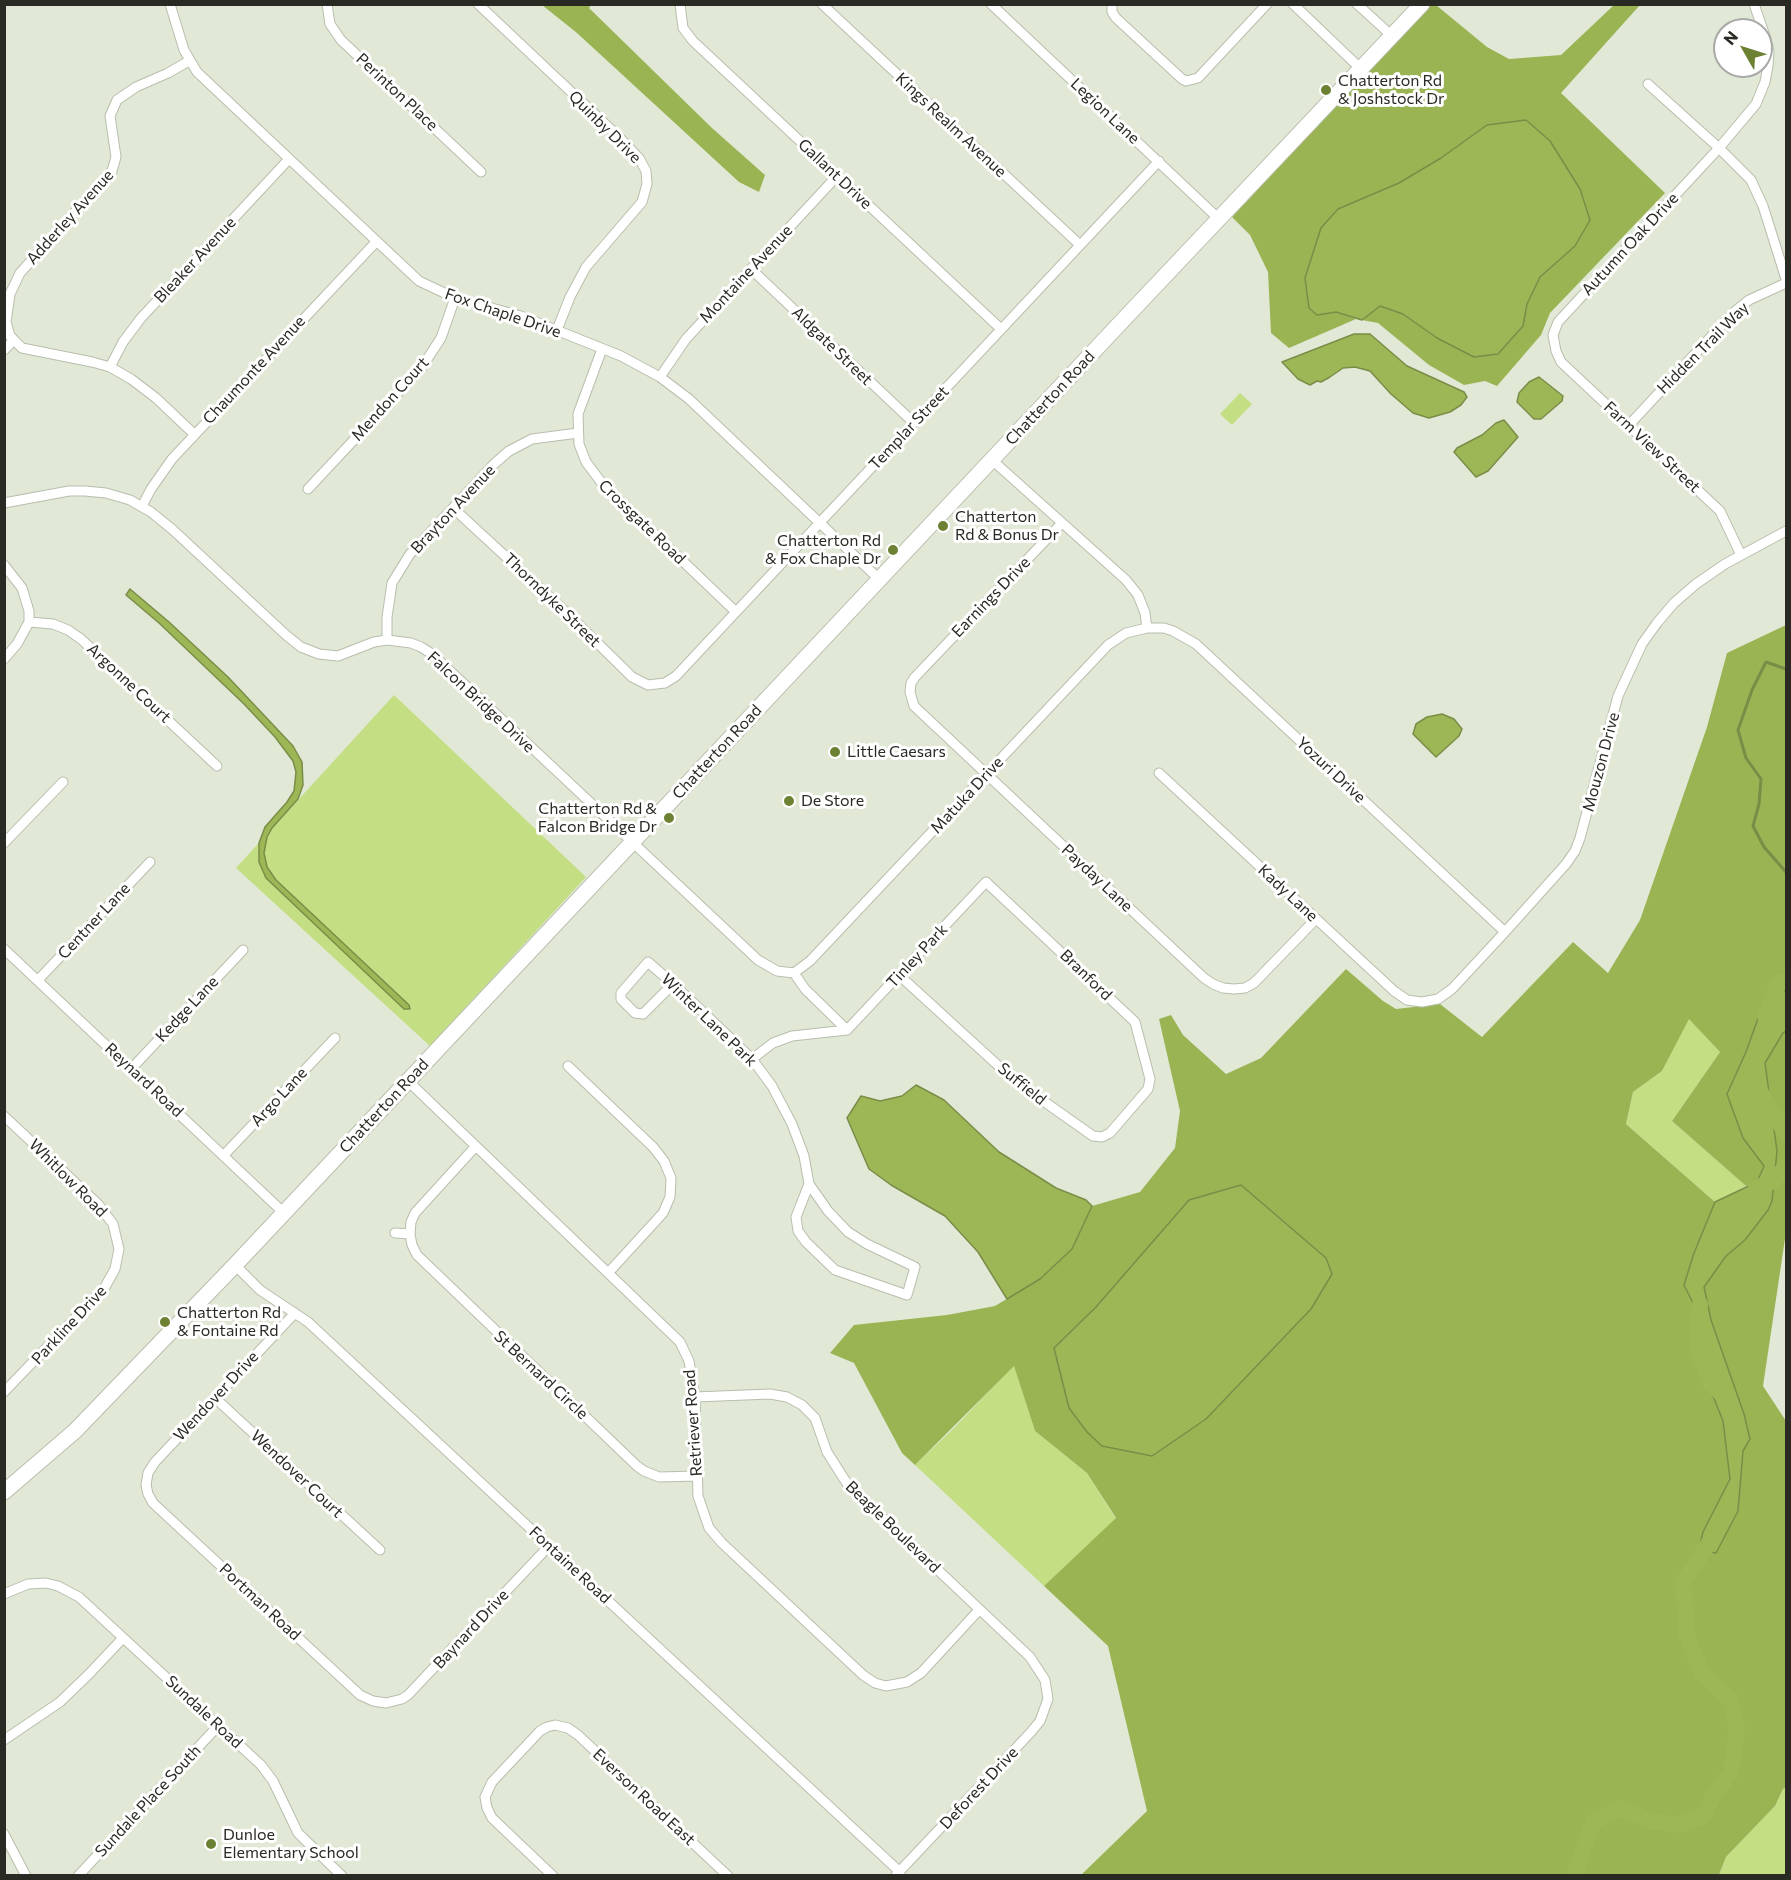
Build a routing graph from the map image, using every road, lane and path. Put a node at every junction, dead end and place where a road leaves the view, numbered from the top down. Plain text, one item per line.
1 (170, 4) edge
2 (327, 4) edge
3 (478, 4) edge
4 (822, 4) edge
5 (991, 4) edge
6 (1251, 4) edge
7 (1267, 4) edge
8 (1293, 4) edge
9 (1357, 4) edge
10 (1422, 4) edge
11 (1754, 4) edge
12 (1111, 6) edge
13 (680, 8) edge
14 (669, 12) dead end
15 (1259, 13) junction
16 (1392, 36) junction
17 (189, 61) junction
18 (1361, 69) junction
19 (1648, 84) dead end
20 (104, 99) dead end
21 (114, 105) junction
22 (1719, 148) junction
23 (289, 159) junction
24 (1159, 161) junction
25 (481, 172) dead end
26 (837, 176) junction
27 (1219, 219) junction
28 (376, 242) junction
29 (1080, 245) junction
30 (751, 269) junction
31 (1786, 281) edge
32 (455, 298) junction
33 (1001, 329) junction
34 (557, 330) junction
35 (13, 341) junction
36 (1554, 346) joint
37 (602, 349) junction
38 (4, 350) edge
39 (110, 367) junction
40 (660, 376) junction
41 (914, 423) junction
42 (1629, 425) junction
43 (578, 433) junction
44 (194, 434) junction
45 (992, 460) junction
46 (308, 489) dead end
47 (4, 503) edge
48 (142, 506) junction
49 (453, 508) junction
50 (819, 523) junction
51 (1062, 523) junction
52 (1786, 531) edge
53 (1741, 555) junction
54 (4, 565) edge
55 (879, 579) junction
56 (736, 612) junction
57 (29, 622) junction
58 (1147, 628) junction
59 (387, 640) junction
60 (330, 656) junction
61 (4, 659) edge
62 (330, 668) dead end
63 (920, 672) joint
64 (654, 686) joint
65 (218, 766) dead end
66 (1159, 774) dead end
67 (986, 775) junction
68 (63, 782) dead end
69 (4, 843) edge
70 (632, 843) junction
71 (150, 862) dead end
72 (986, 882) joint
73 (1316, 919) junction
74 (1505, 932) junction
75 (4, 949) edge
76 (243, 950) dead end
77 (794, 973) junction
78 (899, 975) junction
79 (38, 980) junction
80 (673, 984) junction
81 (1422, 1002) joint
82 (847, 1030) junction
83 (335, 1038) dead end
84 (752, 1059) junction
85 (568, 1066) dead end
86 (132, 1068) junction
87 (408, 1081) junction
88 (1148, 1089) joint
89 (4, 1116) edge
90 (476, 1146) junction
91 (224, 1155) junction
92 (809, 1184) junction
93 (284, 1213) junction
94 (395, 1233) dead end
95 (410, 1234) junction
96 (119, 1249) joint
97 (235, 1265) junction
98 (609, 1272) junction
99 (295, 1313) junction
100 (4, 1392) edge
101 (695, 1397) junction
102 (215, 1398) junction
103 (698, 1476) junction
104 (146, 1485) joint
105 (4, 1492) edge
106 (549, 1546) junction
107 (380, 1550) dead end
108 (4, 1594) edge
109 (979, 1610) junction
110 (123, 1638) junction
111 (1048, 1693) joint
112 (387, 1703) joint
113 (555, 1714) dead end
114 (555, 1725) junction
115 (218, 1726) junction
116 (4, 1740) edge
117 (4, 1834) edge
118 (898, 1874) edge
119 (26, 1875) edge
120 (78, 1875) edge
121 (342, 1875) edge
122 (553, 1875) edge
123 (728, 1875) edge

1 - 17 street, Fox Chaple Drive
2 - 25 street, Perinton Place
3 - 34 street, Quinby Drive
4 - 29 street, Kings Realm Avenue
5 - 24 street, Legion Lane
6 - 15 street
7 - 15 street
8 - 18 street
9 - 16 street
10 - 16 main road, Chatterton Road
11 - 22 street, Autumn Oak Drive
12 - 15 street
13 - 14 street
13 - 26 street, Gallant Drive
16 - 18 main road, Chatterton Road
17 - 21 street
17 - 23 street, Fox Chaple Drive
18 - 27 main road, Chatterton Road
19 - 22 street
20 - 21 street
21 - 35 street, Adderley Avenue
22 - 31 street
22 - 36 street, Autumn Oak Drive
23 - 28 street, Fox Chaple Drive
23 - 39 street, Bleaker Avenue
24 - 27 street, Legion Lane
24 - 29 street, Templar Street
26 - 30 street, Montaine Avenue
26 - 33 street, Gallant Drive
27 - 45 main road, Chatterton Road
28 - 32 street, Fox Chaple Drive
28 - 44 street, Chaumonte Avenue
29 - 33 street, Templar Street
30 - 40 street, Montaine Avenue
30 - 41 street, Aldgate Street
31 - 42 street, Hidden Trail Way
32 - 34 street, Fox Chaple Drive
32 - 46 street, Mendon Court
33 - 41 street, Templar Street
34 - 37 street, Fox Chaple Drive
35 - 38 street
35 - 39 street
36 - 42 street, Farm View Street
37 - 40 street, Fox Chaple Drive
37 - 43 street, Crossgate Road
39 - 44 street
40 - 50 street, Fox Chaple Drive
41 - 50 street, Templar Street
42 - 53 street, Farm View Street
43 - 49 street, Brayton Avenue
43 - 56 street, Crossgate Road
44 - 48 street, Chaumonte Avenue
45 - 51 street
45 - 55 main road, Chatterton Road
47 - 48 street
48 - 60 street
49 - 59 street, Brayton Avenue
49 - 64 street, Thorndyke Street
50 - 55 street, Fox Chaple Drive
50 - 56 street, Templar Street
51 - 58 street
51 - 63 street, Earnings Drive
52 - 53 street, Mouzon Drive
53 - 74 street, Mouzon Drive
54 - 57 street
55 - 70 main road, Chatterton Road
56 - 64 street, Templar Street
57 - 61 street
57 - 65 street, Argonne Court
58 - 67 street, Matuka Drive
58 - 74 street, Yozuri Drive
59 - 60 street, Falcon Bridge Drive
59 - 70 street, Falcon Bridge Drive
60 - 62 street
63 - 67 street, Payday Lane
66 - 73 street, Kady Lane
67 - 73 street, Payday Lane
67 - 77 street, Matuka Drive
68 - 69 street
70 - 77 street, Falcon Bridge Drive
70 - 87 main road, Chatterton Road
71 - 79 street, Centner Lane
72 - 78 street, Tinley Park
72 - 88 street, Branford
73 - 81 street, Kady Lane
74 - 81 street, Mouzon Drive
75 - 79 street, Reynard Road
76 - 86 street, Kedge Lane
77 - 82 street
78 - 82 street, Tinley Park
78 - 88 street, Suffield
79 - 86 street, Reynard Road
80 - 80 street, Winter Lane Park
80 - 84 street, Winter Lane Park
82 - 84 street
83 - 91 street, Argo Lane
84 - 92 street, Winter Lane Park
85 - 98 street
86 - 91 street, Reynard Road
87 - 90 street, Retriever Road
87 - 93 main road, Chatterton Road
89 - 96 street, Whitlow Road
90 - 95 street
90 - 98 street, Retriever Road
91 - 93 street, Reynard Road
92 - 92 street, Winter Lane Park
93 - 97 main road, Chatterton Road
94 - 95 street
95 - 103 street, St Bernard Circle
96 - 100 street, Parkline Drive
97 - 99 street, Fontaine Road
97 - 105 main road, Chatterton Road
98 - 101 street, Retriever Road
99 - 102 street, Wendover Drive
99 - 106 street, Fontaine Road
101 - 103 street, Retriever Road
101 - 109 street, Beagle Boulevard
102 - 104 street, Wendover Drive
102 - 107 street, Wendover Court
103 - 109 street, Retriever Road
104 - 112 street, Portman Road
106 - 112 street, Baynard Drive
106 - 118 street, Fontaine Road
108 - 110 street, Sundale Road
109 - 111 street, Beagle Boulevard
110 - 115 street, Sundale Road
110 - 116 street
111 - 118 street, Deforest Drive
113 - 114 street
114 - 122 street
114 - 123 street, Everson Road East
115 - 120 street, Sundale Place South
115 - 121 street, Sundale Road
117 - 119 street

